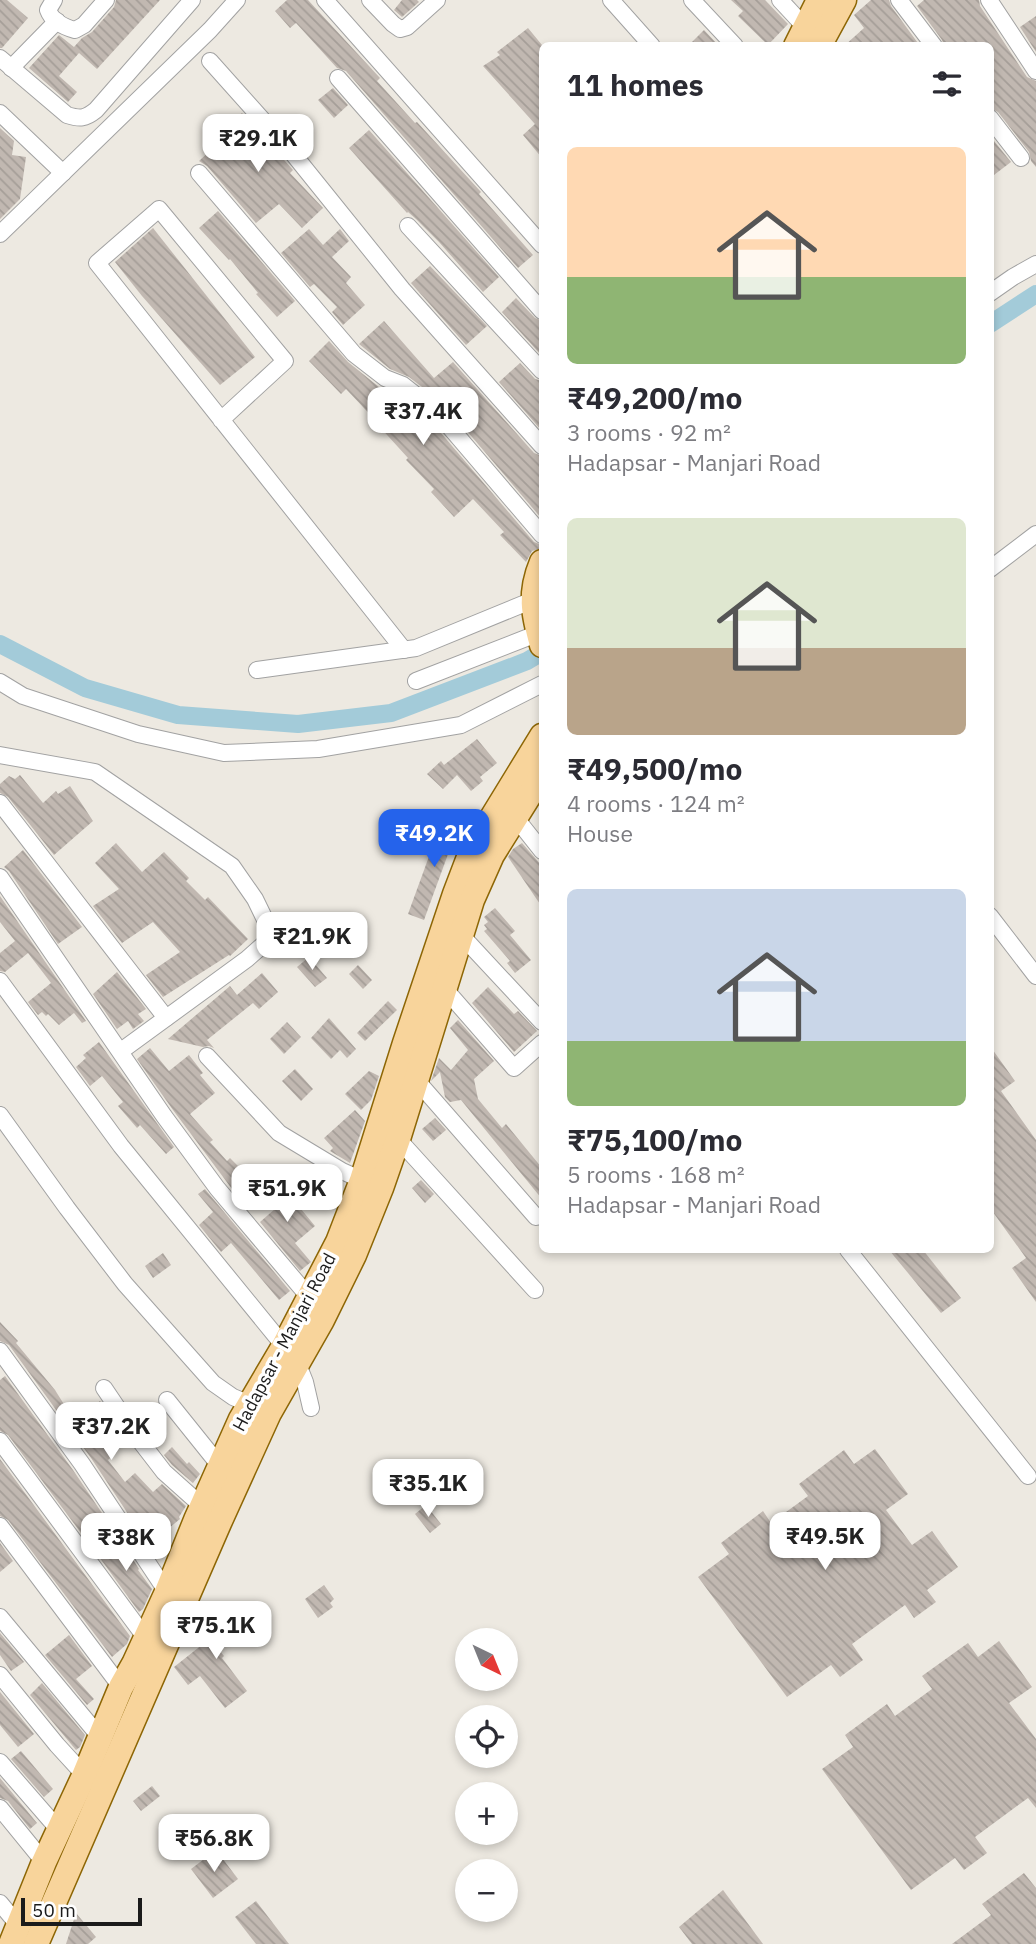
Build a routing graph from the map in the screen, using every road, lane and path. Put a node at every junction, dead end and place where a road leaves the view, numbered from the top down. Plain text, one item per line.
1 (54, 0) edge
2 (106, 0) edge
3 (192, 0) edge
4 (237, 0) edge
5 (324, 0) edge
6 (370, 0) edge
7 (437, 0) edge
8 (611, 0) edge
9 (692, 0) edge
10 (780, 0) edge
11 (819, 0) edge
12 (844, 0) edge
13 (899, 0) edge
14 (989, 0) edge
15 (57, 21) junction
16 (811, 38) edge
17 (649, 42) edge
18 (731, 42) edge
19 (931, 42) edge
20 (210, 61) dead end
21 (5, 63) edge
22 (1036, 71) edge
23 (338, 78) dead end
24 (0, 113) edge
25 (994, 123) edge
26 (1021, 158) dead end
27 (63, 173) junction
28 (199, 173) dead end
29 (408, 226) dead end
30 (0, 234) edge
31 (539, 242) edge
32 (1036, 264) edge
33 (994, 290) edge
34 (539, 308) edge
35 (539, 368) edge
36 (221, 420) junction
37 (539, 443) edge
38 (539, 531) edge
39 (1036, 534) edge
40 (994, 566) edge
41 (539, 572) edge
42 (533, 600) junction
43 (539, 629) edge
44 (539, 640) edge
45 (404, 650) junction
46 (257, 670) dead end
47 (416, 681) dead end
48 (0, 682) edge
49 (539, 686) edge
50 (539, 742) edge
51 (0, 755) edge
52 (539, 778) edge
53 (0, 803) edge
54 (508, 810) junction
55 (539, 847) edge
56 (0, 877) edge
57 (994, 921) edge
58 (461, 935) junction
59 (1036, 976) edge
60 (0, 981) edge
61 (445, 989) junction
62 (166, 1018) junction
63 (539, 1019) edge
64 (539, 1046) edge
65 (121, 1051) junction
66 (207, 1056) dead end
67 (408, 1071) junction
68 (0, 1115) edge
69 (388, 1133) junction
70 (362, 1180) junction
71 (536, 1217) dead end
72 (850, 1253) edge
73 (535, 1290) dead end
74 (309, 1297) junction
75 (0, 1351) edge
76 (291, 1354) junction
77 (104, 1388) dead end
78 (167, 1401) dead end
79 (260, 1408) junction
80 (311, 1409) dead end
81 (0, 1441) edge
82 (220, 1466) junction
83 (1028, 1476) dead end
84 (202, 1506) junction
85 (0, 1526) edge
86 (167, 1592) junction
87 (0, 1616) edge
88 (145, 1637) junction
89 (144, 1670) junction
90 (0, 1675) edge
91 (121, 1687) junction
92 (100, 1737) junction
93 (0, 1762) edge
94 (93, 1784) junction
95 (0, 1808) edge
96 (59, 1830) junction
97 (44, 1862) junction
98 (0, 1903) edge
99 (15, 1935) edge
100 (36, 1944) edge

1 - 15 street
2 - 15 street
3 - 21 street
4 - 27 street
5 - 31 street
6 - 7 street
8 - 17 street
9 - 18 street
10 - 16 street
11 - 16 main road
12 - 16 main road
13 - 19 street
14 - 22 street
15 - 21 street
20 - 37 street
23 - 34 street
24 - 27 street
25 - 26 street
27 - 30 street
28 - 38 street
29 - 35 street
32 - 33 street
36 - 36 street
36 - 45 street
39 - 40 street
41 - 42 main road
42 - 43 main road
42 - 45 street
44 - 47 street
45 - 46 street
48 - 49 street
50 - 54 main road, Hadapsar - Manjari Road
51 - 62 street
52 - 54 main road, Hadapsar - Manjari Road
53 - 62 street
54 - 55 street
54 - 58 main road, Hadapsar - Manjari Road
54 - 67 main road, Hadapsar - Manjari Road
56 - 65 street
57 - 59 street
58 - 61 main road, Hadapsar - Manjari Road
58 - 63 street
60 - 76 street
61 - 64 street
61 - 67 main road, Hadapsar - Manjari Road
62 - 65 street
65 - 74 street
66 - 70 street
67 - 69 main road, Hadapsar - Manjari Road
67 - 71 street
68 - 79 street
69 - 70 main road, Hadapsar - Manjari Road
69 - 73 street
69 - 76 main road, Hadapsar - Manjari Road
70 - 74 main road, Hadapsar - Manjari Road
72 - 83 street
74 - 76 main road, Hadapsar - Manjari Road
75 - 86 street
76 - 79 main road, Hadapsar - Manjari Road
76 - 80 street
77 - 84 street
78 - 82 street
79 - 82 main road, Hadapsar - Manjari Road
79 - 89 main road, Hadapsar - Manjari Road
81 - 88 street
82 - 84 main road, Hadapsar - Manjari Road
84 - 86 main road, Hadapsar - Manjari Road
85 - 91 street
86 - 88 main road, Hadapsar - Manjari Road
87 - 92 street
88 - 89 main road, Hadapsar - Manjari Road
89 - 91 main road, Hadapsar - Manjari Road
89 - 94 main road, Hadapsar - Manjari Road
90 - 94 street
91 - 92 main road, Hadapsar - Manjari Road
92 - 94 main road, Hadapsar - Manjari Road
93 - 96 street
94 - 96 main road, Hadapsar - Manjari Road
94 - 100 main road, Hadapsar - Manjari Road
95 - 97 street
96 - 97 main road, Hadapsar - Manjari Road
97 - 99 main road, Hadapsar - Manjari Road
98 - 99 street

